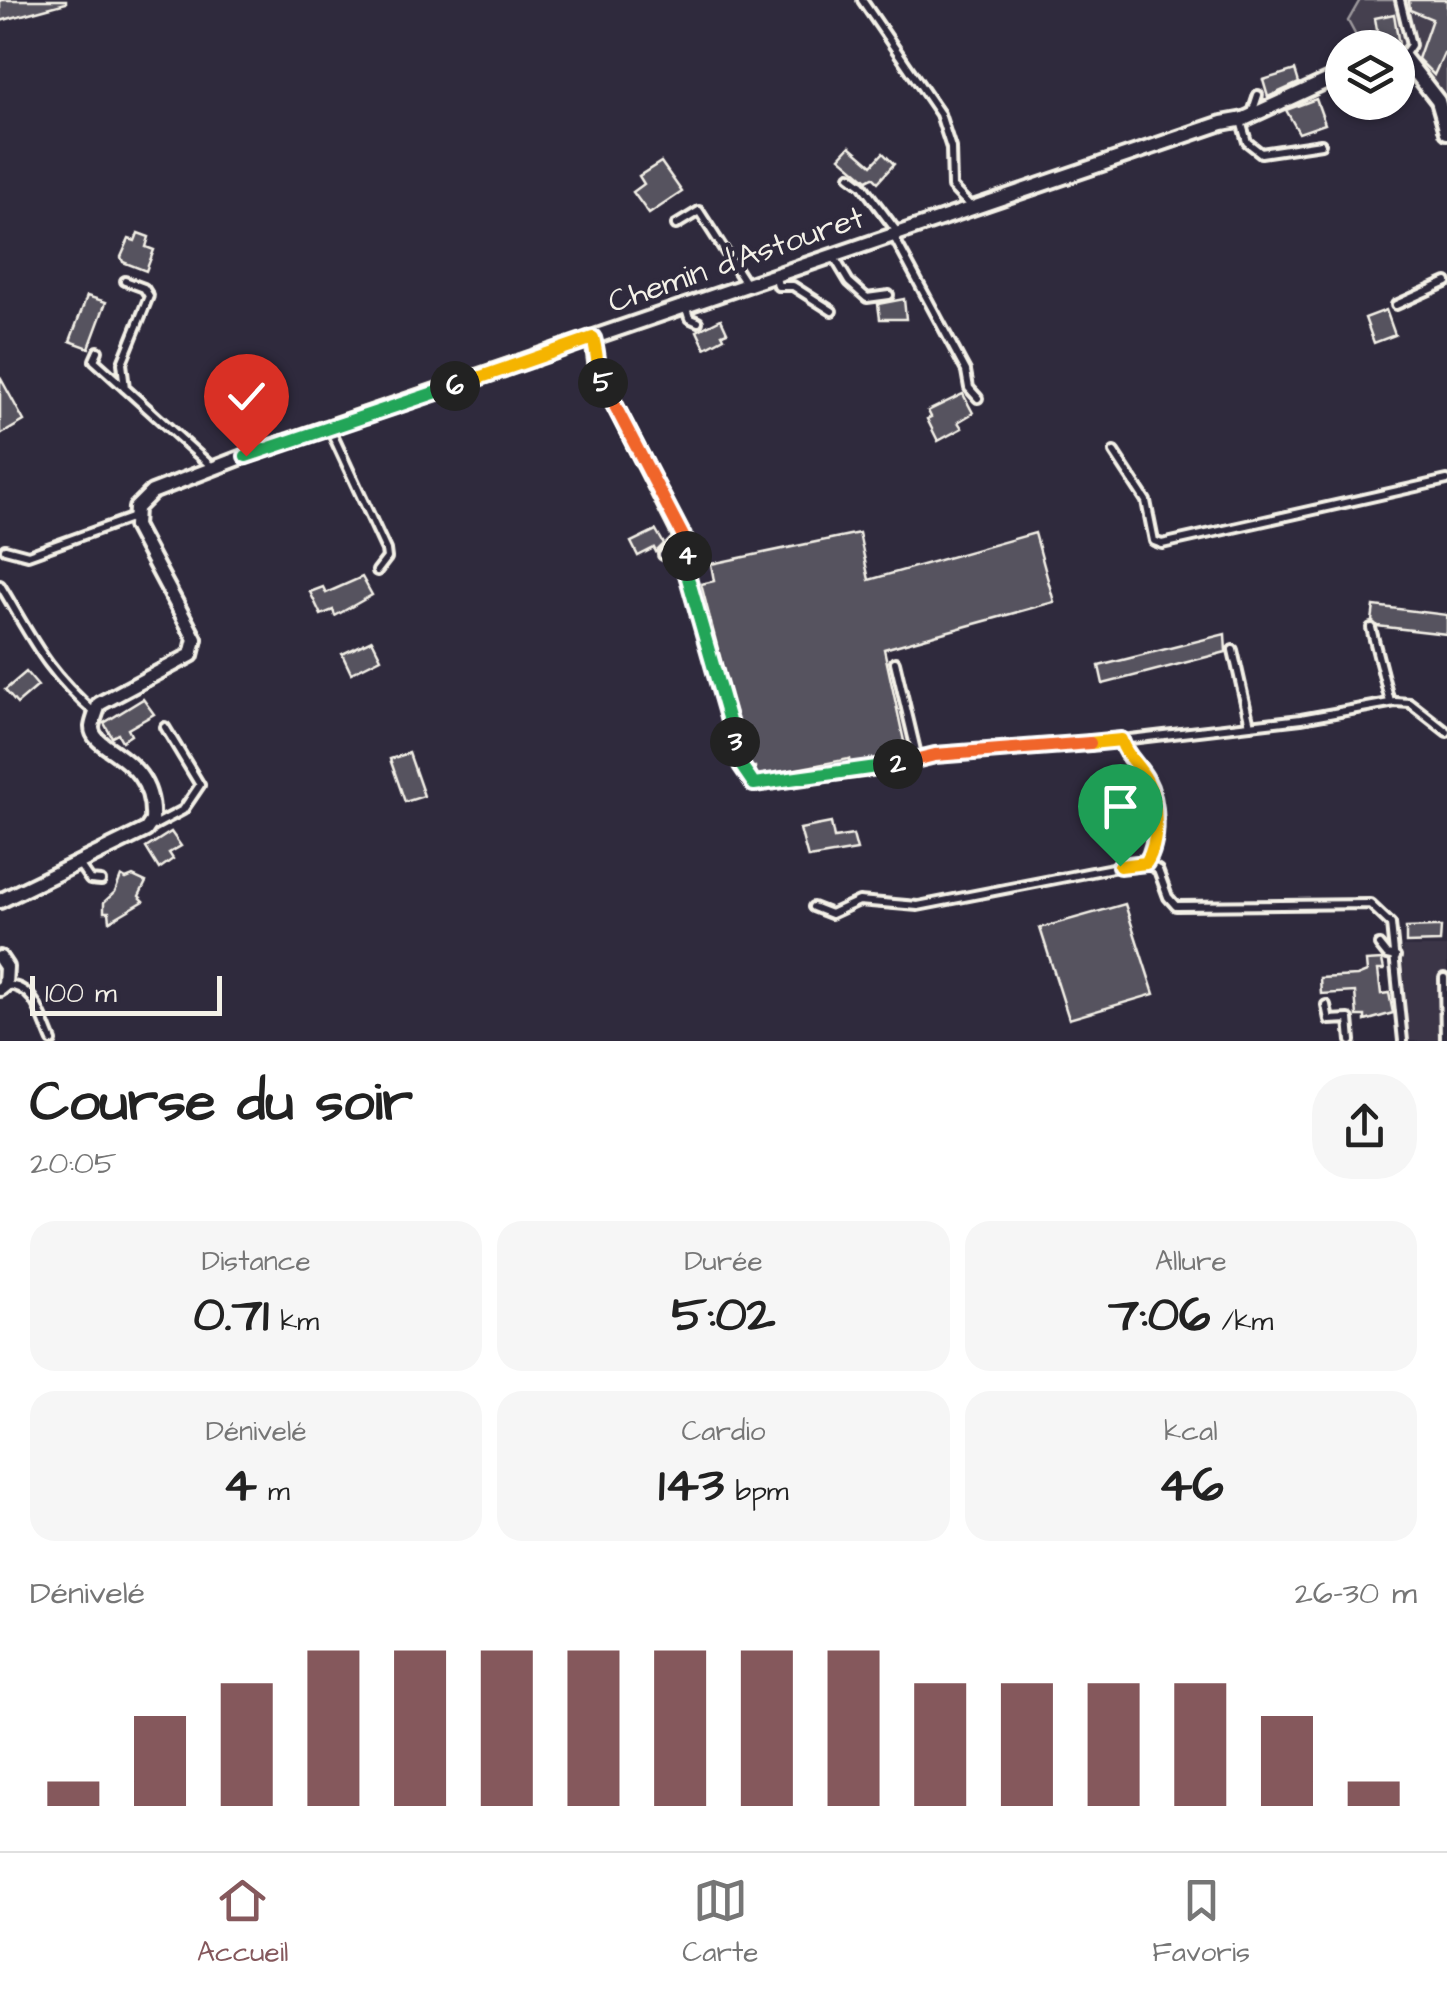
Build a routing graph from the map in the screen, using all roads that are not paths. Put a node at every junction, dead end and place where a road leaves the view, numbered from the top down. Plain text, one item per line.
1 (862, 0) edge
2 (1400, 0) edge
3 (1407, 30) edge
4 (1415, 74) edge
5 (1325, 82) edge
6 (1258, 94) dead end
7 (1246, 117) junction
8 (1447, 132) edge
9 (1320, 144) dead end
10 (850, 176) dead end
11 (974, 209) junction
12 (676, 225) dead end
13 (896, 235) junction
14 (834, 256) junction
15 (775, 275) junction
16 (125, 281) dead end
17 (1447, 282) edge
18 (746, 285) junction
19 (889, 295) dead end
20 (1396, 304) dead end
21 (686, 306) junction
22 (832, 311) dead end
23 (698, 322) dead end
24 (593, 338) junction
25 (98, 351) dead end
26 (125, 389) junction
27 (978, 398) dead end
28 (330, 427) junction
29 (1114, 452) dead end
30 (212, 468) junction
31 (1447, 480) edge
32 (135, 516) junction
33 (681, 536) junction
34 (5, 549) dead end
35 (663, 555) dead end
36 (377, 571) dead end
37 (0, 585) edge
38 (1371, 628) dead end
39 (1233, 650) dead end
40 (894, 662) dead end
41 (1390, 702) junction
42 (96, 714) junction
43 (1250, 725) junction
44 (165, 727) dead end
45 (1447, 732) edge
46 (1121, 740) junction
47 (918, 759) junction
48 (146, 830) junction
49 (79, 862) junction
50 (1146, 863) junction
51 (100, 881) dead end
52 (0, 901) edge
53 (814, 908) dead end
54 (1378, 945) dead end
55 (1396, 956) junction
56 (0, 958) edge
57 (1444, 978) dead end
58 (2, 987) edge
59 (1326, 1005) dead end
60 (52, 1041) edge
61 (1351, 1041) edge
62 (1404, 1041) edge
63 (1446, 1041) edge

1 - 11 lane
2 - 3 lane
4 - 8 street
5 - 7 street, Chemin d'Astouret
6 - 7 lane
7 - 9 lane
7 - 11 street, Chemin d'Astouret
10 - 13 lane
11 - 13 street, Chemin d'Astouret
12 - 18 lane
13 - 14 street, Chemin d'Astouret
13 - 27 lane
14 - 15 street, Chemin d'Astouret
14 - 19 lane
15 - 18 street, Chemin d'Astouret
15 - 22 lane
16 - 26 lane
17 - 20 lane
18 - 21 street, Chemin d'Astouret
21 - 23 lane
21 - 24 street, Chemin d'Astouret
24 - 28 street, Chemin d'Astouret
24 - 33 street
25 - 26 lane
26 - 30 lane
28 - 30 street, Chemin d'Astouret
28 - 36 lane
29 - 31 lane
30 - 32 street, Chemin d'Astouret
32 - 34 lane
32 - 42 street
33 - 35 lane
33 - 47 lane
37 - 42 lane
38 - 41 lane
39 - 43 lane
40 - 47 lane
41 - 43 lane
41 - 45 lane
42 - 48 street
43 - 46 lane
44 - 48 lane
46 - 47 lane
46 - 50 lane
48 - 49 street
49 - 51 lane
49 - 52 street
50 - 53 lane
50 - 55 lane
54 - 55 lane
55 - 62 lane
56 - 58 street
57 - 63 lane
58 - 60 lane
59 - 61 lane

